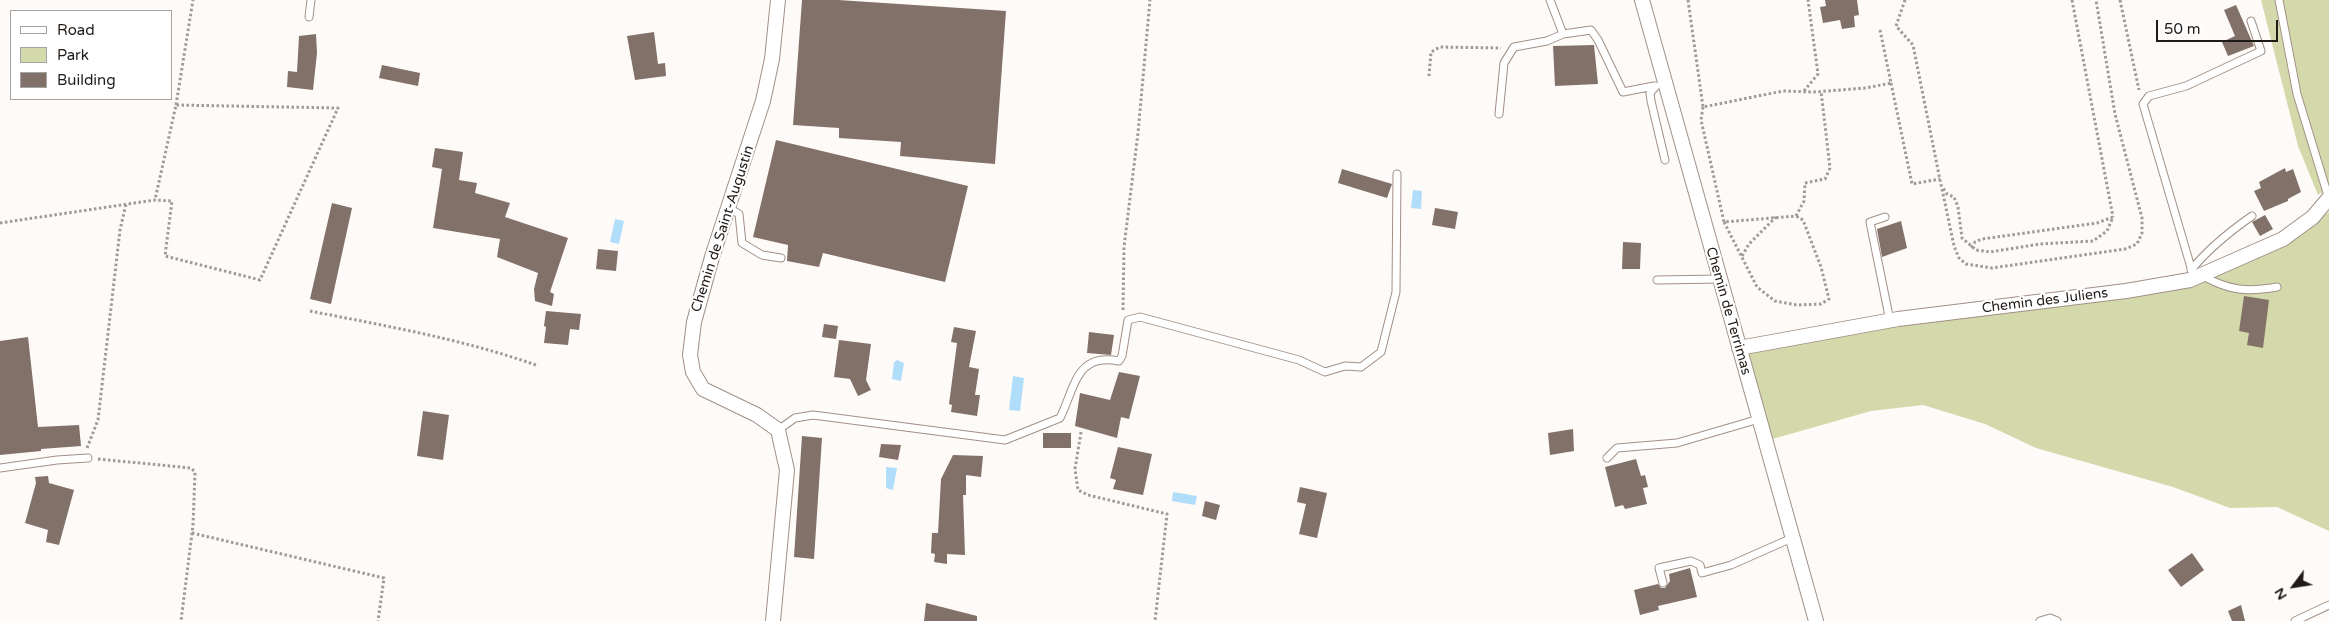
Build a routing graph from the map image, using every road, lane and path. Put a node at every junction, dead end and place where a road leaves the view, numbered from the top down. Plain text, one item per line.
1 (193, 0) edge
2 (312, 0) edge
3 (778, 0) edge
4 (1150, 0) edge
5 (1550, 0) edge
6 (1642, 0) edge
7 (1688, 0) edge
8 (1808, 0) edge
9 (1906, 0) edge
10 (2072, 0) edge
11 (2096, 0) edge
12 (2120, 0) edge
13 (2279, 0) edge
14 (309, 17) dead end
15 (2251, 21) dead end
16 (1880, 30) dead end
17 (1563, 34) junction
18 (1514, 47) junction
19 (1429, 76) dead end
20 (1891, 83) junction
21 (1660, 85) junction
22 (1821, 91) junction
23 (1804, 92) junction
24 (2143, 104) junction
25 (176, 105) junction
26 (1703, 107) junction
27 (1499, 114) dead end
28 (1665, 160) dead end
29 (1397, 174) dead end
30 (1940, 179) junction
31 (1941, 185) junction
32 (2329, 199) edge
33 (155, 200) junction
34 (126, 204) junction
35 (729, 208) junction
36 (1796, 216) junction
37 (2252, 216) dead end
38 (1776, 217) junction
39 (1884, 217) dead end
40 (2113, 217) junction
41 (1724, 222) junction
42 (0, 223) edge
43 (1971, 248) junction
44 (1742, 256) junction
45 (782, 258) dead end
46 (2196, 274) junction
47 (1720, 279) junction
48 (1657, 280) dead end
49 (2278, 287) dead end
50 (310, 311) dead end
51 (1128, 320) junction
52 (1890, 321) junction
53 (1739, 348) junction
54 (536, 365) dead end
55 (1759, 419) junction
56 (778, 430) junction
57 (1081, 432) dead end
58 (88, 458) junction
59 (1607, 458) dead end
60 (0, 468) edge
61 (192, 533) junction
62 (1792, 538) junction
63 (1663, 582) dead end
64 (2329, 605) edge
65 (181, 621) edge
66 (378, 621) edge
67 (773, 621) edge
68 (1155, 621) edge
69 (1816, 621) edge
70 (2040, 621) edge
71 (2057, 621) edge
72 (2296, 621) edge

1 - 25 path
2 - 14 lane
3 - 35 street, Chemin de Saint-Augustin
4 - 51 path
5 - 17 lane
6 - 21 street, Chemin de Terrimas
7 - 26 path
8 - 23 path
9 - 30 path
10 - 40 path
11 - 31 path
12 - 24 path
13 - 32 lane
15 - 24 lane
16 - 20 path
17 - 18 lane
17 - 21 lane
18 - 19 path
18 - 27 lane
20 - 22 path
20 - 30 path
21 - 28 lane
21 - 47 street, Chemin de Terrimas
22 - 23 path
22 - 36 path
23 - 26 path
24 - 46 lane
25 - 33 path
25 - 33 path
26 - 41 path
29 - 51 lane
30 - 31 path
31 - 43 path
32 - 46 street, Chemin des Juliens
33 - 34 path
34 - 42 path
34 - 58 path
35 - 45 lane
35 - 56 street, Chemin de Saint-Augustin
36 - 38 path
36 - 44 path
37 - 46 lane
38 - 41 path
38 - 44 path
39 - 52 lane
40 - 43 path
40 - 43 path
41 - 44 path
46 - 49 lane
46 - 52 street, Chemin des Juliens
47 - 48 lane
47 - 53 street, Chemin de Terrimas
50 - 54 path
51 - 56 lane
52 - 53 street, Chemin des Juliens
53 - 55 street, Chemin de Terrimas
55 - 59 lane
55 - 62 street, Chemin de Terrimas
56 - 67 street
57 - 68 path
58 - 60 lane
58 - 61 path
61 - 65 path
61 - 66 path
62 - 63 lane
62 - 69 street, Chemin de Terrimas
64 - 72 lane
70 - 71 lane

